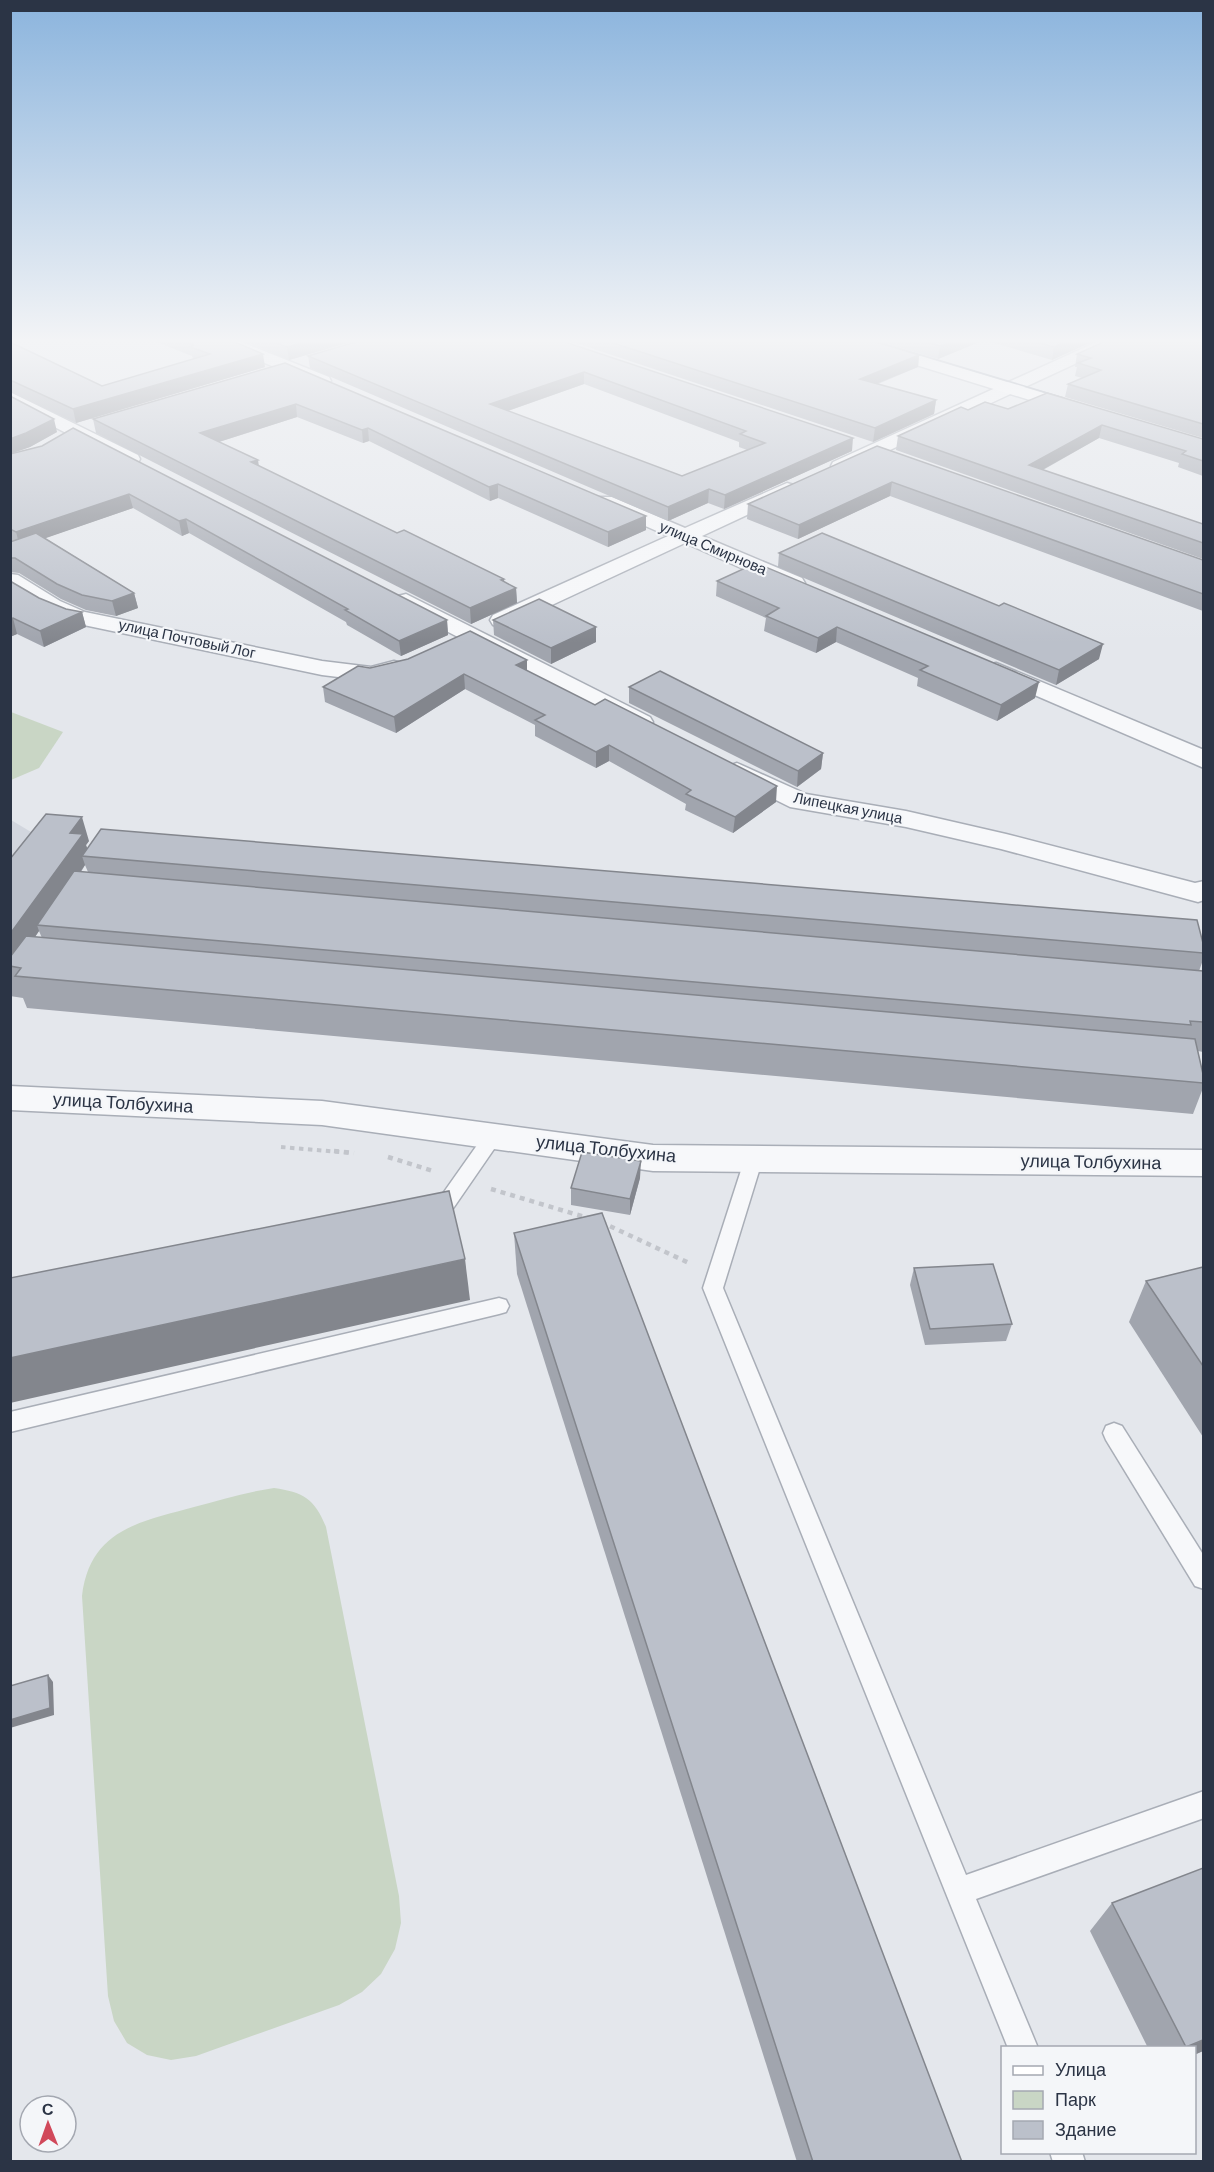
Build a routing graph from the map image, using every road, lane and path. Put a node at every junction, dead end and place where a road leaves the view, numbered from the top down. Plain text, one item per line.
1 (79, 440) edge
2 (892, 440) edge
3 (851, 443) dead end
4 (874, 450) junction
5 (896, 458) edge
6 (151, 470) edge
7 (821, 474) edge
8 (800, 484) edge
9 (587, 494) edge
10 (685, 536) junction
11 (10, 580) edge
12 (815, 592) edge
13 (389, 593) edge
14 (461, 639) junction
15 (411, 662) edge
16 (977, 662) edge
17 (660, 732) edge
18 (713, 759) edge
19 (1203, 760) edge
20 (1201, 891) edge
21 (10, 1098) edge
22 (494, 1136) junction
23 (270, 1146) dead end
24 (361, 1154) dead end
25 (383, 1156) dead end
26 (754, 1158) junction
27 (1203, 1163) edge
28 (463, 1180) junction
29 (415, 1210) edge
30 (717, 1276) junction
31 (499, 1306) dead end
32 (10, 1422) edge
33 (1114, 1433) dead end
34 (1203, 1578) edge
35 (1203, 1804) edge
36 (960, 1891) junction
37 (1022, 2046) edge

1 - 6 street
2 - 4 street
3 - 4 street
4 - 5 street
4 - 7 street
8 - 10 street
9 - 10 street, улица Смирнова
10 - 12 street, улица Смирнова
10 - 14 street
11 - 15 street, улица Почтовый Лог
13 - 14 street
14 - 17 street
16 - 19 street
18 - 20 street, Липецкая улица
21 - 22 street, улица Толбухина
22 - 26 street, улица Толбухина
22 - 28 lane
23 - 24 path
25 - 28 path
26 - 27 street, улица Толбухина
26 - 30 lane
28 - 29 lane
28 - 30 path
30 - 36 lane
31 - 32 lane
33 - 34 lane
35 - 36 lane
36 - 37 lane

